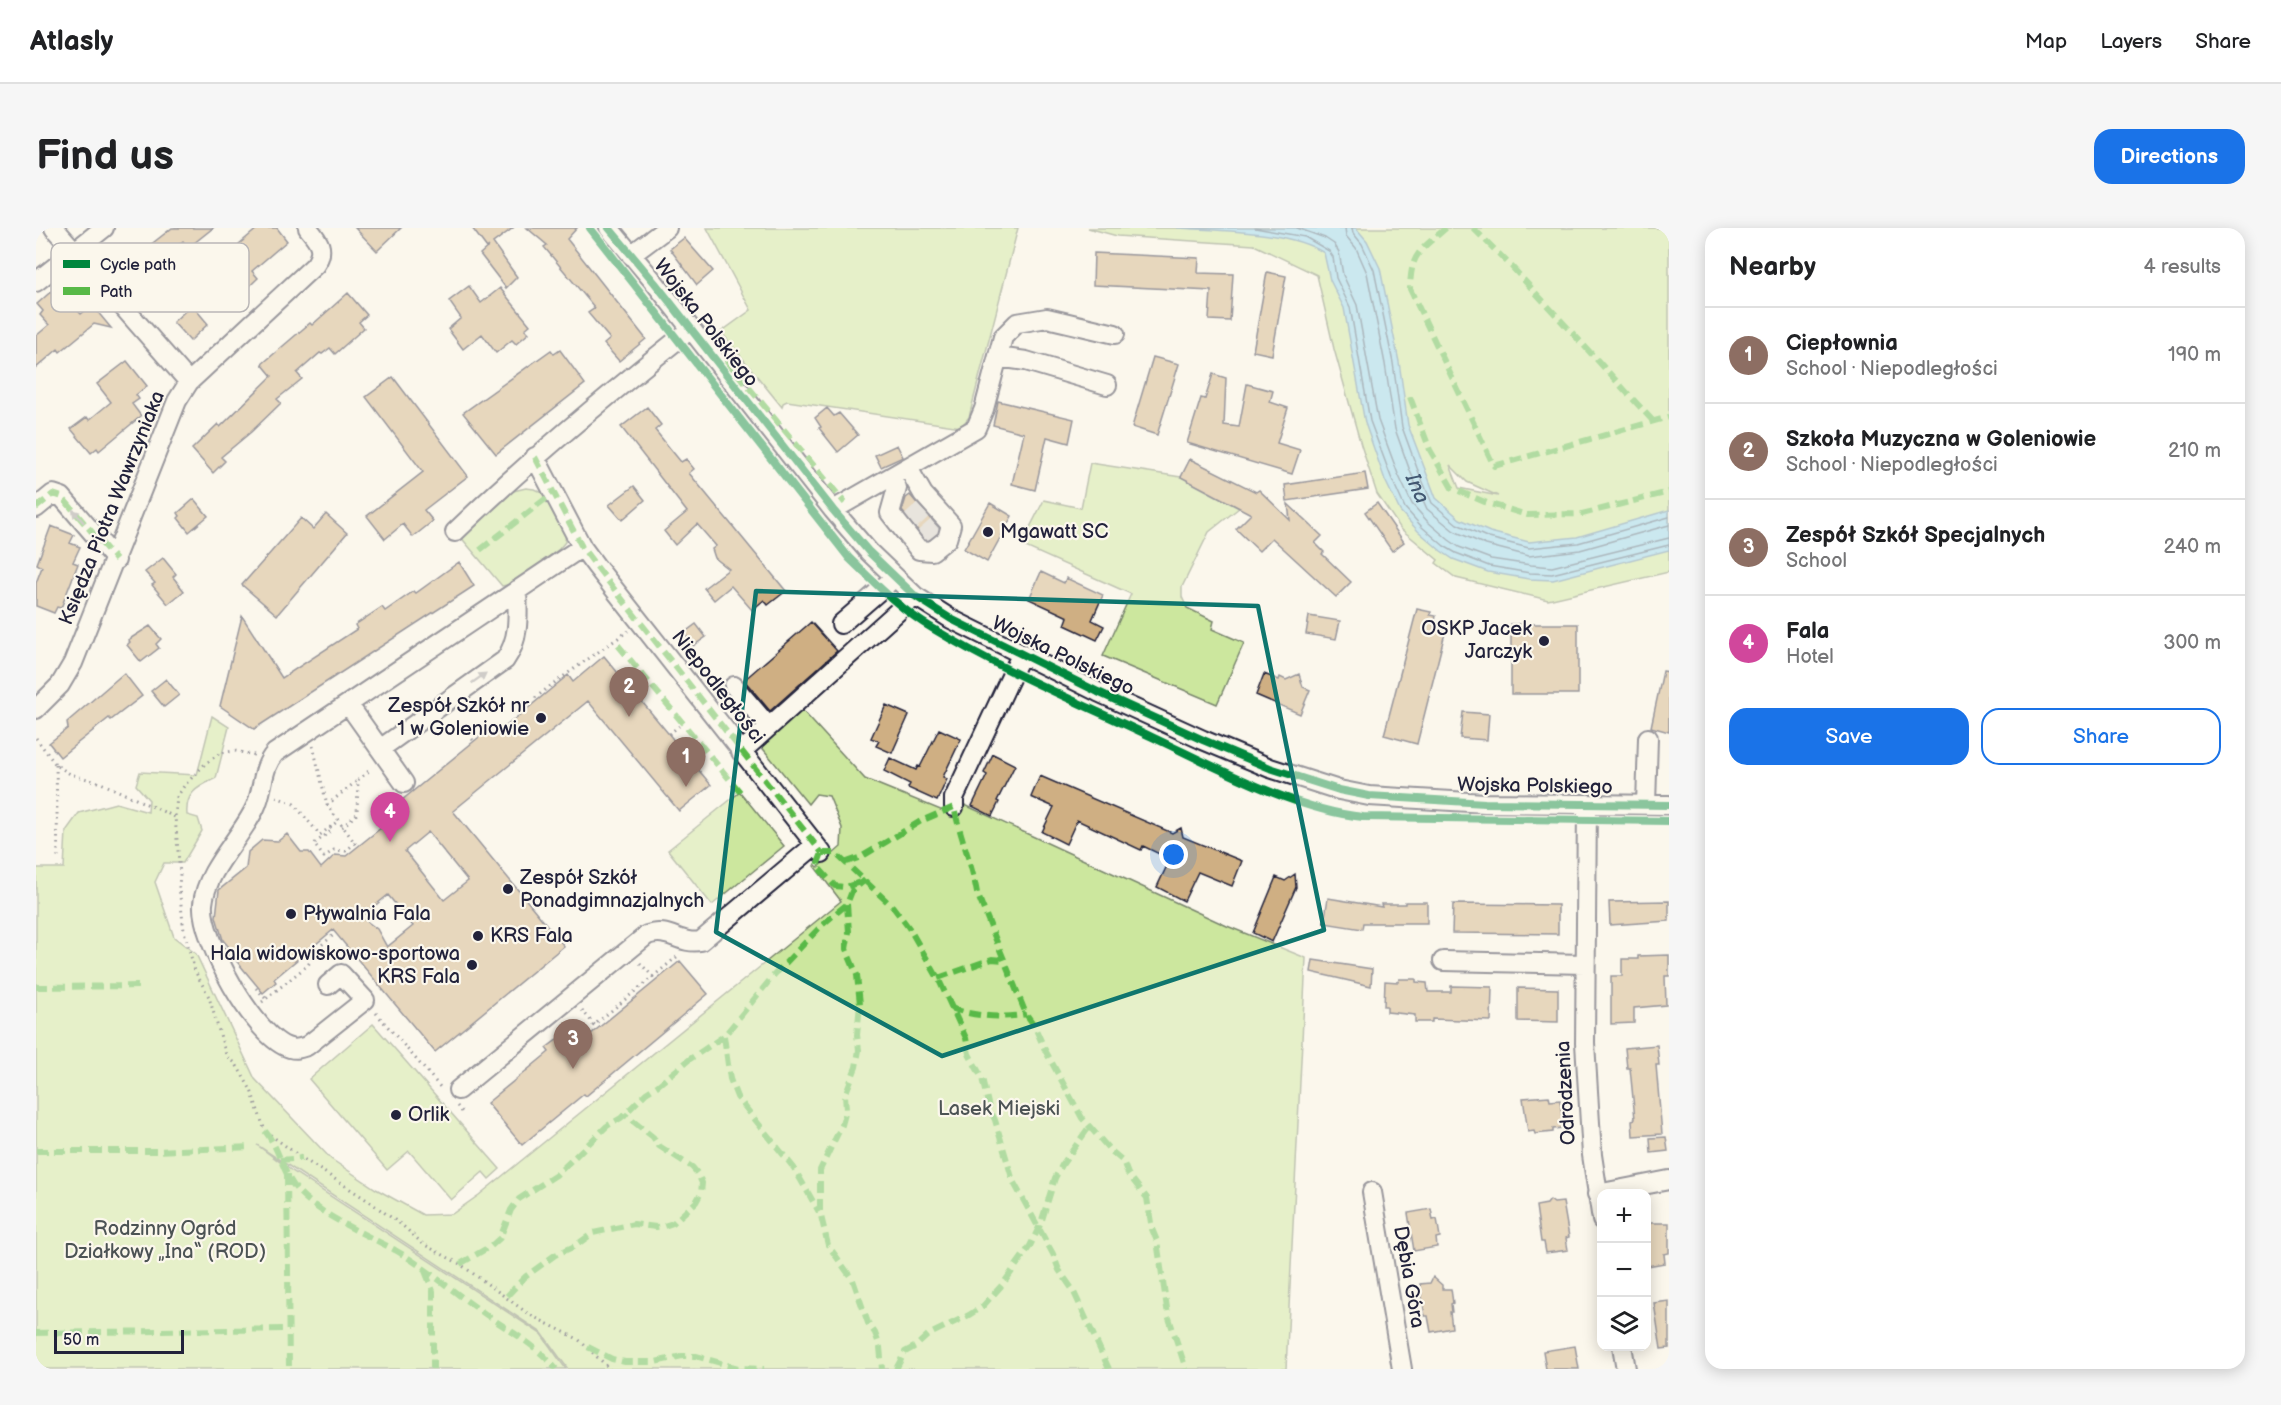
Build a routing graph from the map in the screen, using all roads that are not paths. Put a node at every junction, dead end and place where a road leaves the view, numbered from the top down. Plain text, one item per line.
1 (54, 228) edge
2 (104, 228) edge
3 (308, 228) edge
4 (609, 228) edge
5 (667, 228) edge
6 (66, 243) edge
7 (85, 243) edge
8 (631, 255) junction
9 (51, 270) edge
10 (36, 282) edge
11 (127, 312) edge
12 (691, 330) junction
13 (1115, 334) dead end
14 (998, 357) junction
15 (189, 382) junction
16 (1107, 385) dead end
17 (535, 457) junction
18 (908, 468) junction
19 (891, 478) junction
20 (36, 508) edge
21 (833, 510) junction
22 (912, 512) junction
23 (454, 532) dead end
24 (582, 547) junction
25 (116, 560) junction
26 (894, 578) junction
27 (517, 591) junction
28 (915, 596) junction
29 (841, 624) dead end
30 (1021, 655) junction
31 (734, 687) dead end
32 (348, 704) junction
33 (36, 709) edge
34 (769, 727) junction
35 (1648, 738) dead end
36 (380, 749) junction
37 (741, 752) junction
38 (404, 783) dead end
39 (1587, 804) junction
40 (1646, 805) junction
41 (1669, 805) edge
42 (954, 807) dead end
43 (1443, 961) dead end
44 (1585, 964) junction
45 (328, 985) dead end
46 (452, 1095) road end
47 (1669, 1180) edge
48 (1597, 1189) edge
49 (1623, 1189) edge
50 (1371, 1192) dead end
51 (1623, 1351) edge
52 (1401, 1369) edge
53 (1626, 1369) edge

1 - 6 street, Księdza Piotra Wawrzyniaka
2 - 7 street
3 - 15 street, Księdza Piotra Wawrzyniaka
4 - 8 street, Wojska Polskiego
5 - 8 street
8 - 12 street, Wojska Polskiego
9 - 10 street
11 - 15 street, Księdza Piotra Wawrzyniaka
12 - 17 street
12 - 21 street, Wojska Polskiego
13 - 14 street
14 - 16 street
14 - 18 street
15 - 25 street, Księdza Piotra Wawrzyniaka
17 - 23 street
17 - 24 street, Niepodległości
18 - 19 street
18 - 22 street
19 - 21 street
19 - 22 street
25 -> 20 street
21 - 26 street, Wojska Polskiego
22 - 22 street
24 - 27 street
24 - 37 street, Niepodległości
25 - 33 street, Księdza Piotra Wawrzyniaka
26 - 28 street, Wojska Polskiego
26 - 29 street
27 - 32 street
36 -> 27 street
28 - 30 street, Wojska Polskiego
28 - 34 street
30 - 39 street, Wojska Polskiego
30 - 42 street
31 - 34 street
32 - 36 street
32 - 45 street
34 - 37 street
35 - 40 street
36 - 38 street
37 - 46 street, Niepodległości
39 - 40 street, Wojska Polskiego
39 - 44 street, Odrodzenia
40 - 41 street, Wojska Polskiego
43 - 44 street
44 - 48 street, Odrodzenia
47 - 49 street
50 - 52 street, Dębia Góra
51 - 53 street

